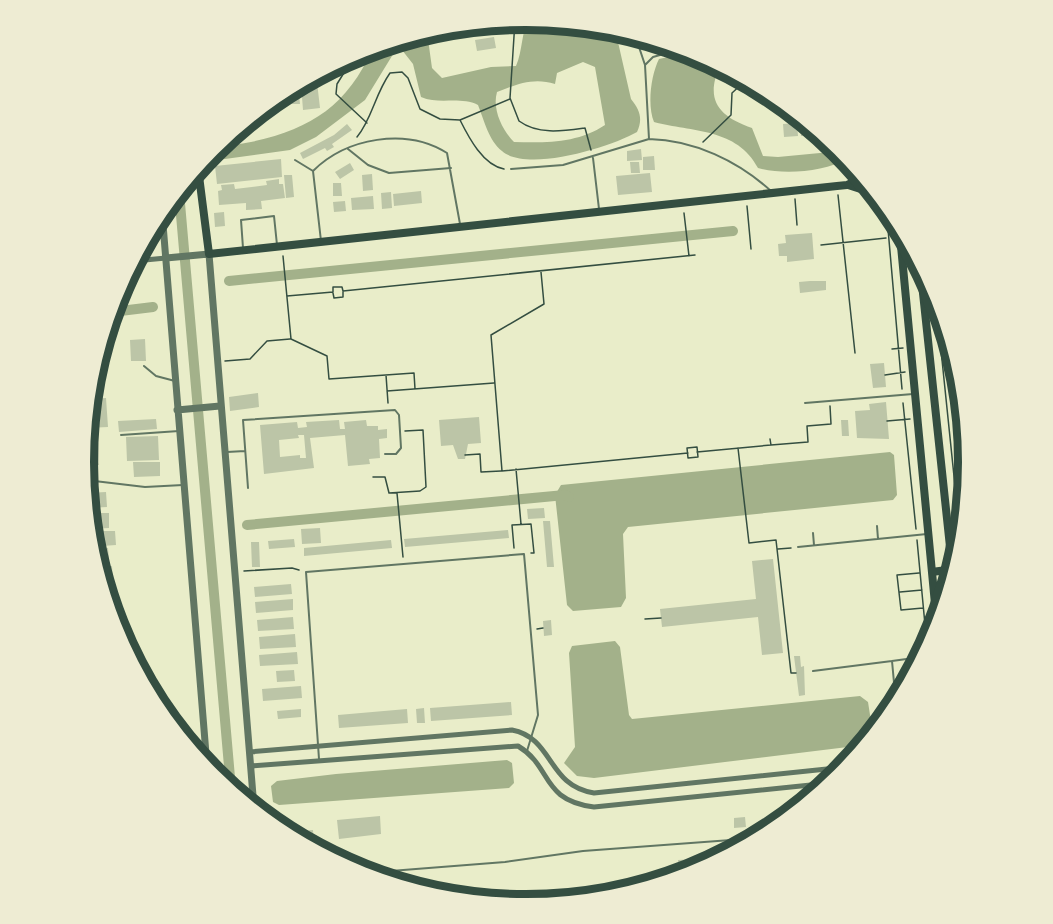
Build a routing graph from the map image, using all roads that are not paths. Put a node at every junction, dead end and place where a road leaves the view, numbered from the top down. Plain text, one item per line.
1 (638, 45) edge
2 (666, 53) edge
3 (645, 65) junction
4 (649, 139) junction
5 (348, 149) junction
6 (593, 157) junction
7 (296, 160) dead end
8 (451, 168) junction
9 (511, 170) road end
10 (313, 171) junction
11 (200, 180) edge
12 (854, 181) edge
13 (847, 185) junction
14 (861, 189) edge
15 (773, 193) junction
16 (600, 212) junction
17 (164, 226) edge
18 (460, 227) junction
19 (321, 242) junction
20 (901, 246) edge
21 (280, 247) junction
22 (244, 250) junction
23 (204, 255) junction
24 (169, 258) junction
25 (145, 260) edge
26 (923, 290) edge
27 (927, 327) junction
28 (908, 329) junction
29 (144, 366) dead end
30 (931, 370) junction
31 (912, 372) junction
32 (175, 381) junction
33 (914, 394) junction
34 (805, 403) dead end
35 (217, 407) junction
36 (180, 410) junction
37 (179, 431) junction
38 (121, 435) dead end
39 (245, 451) junction
40 (224, 453) junction
41 (385, 454) dead end
42 (95, 481) edge
43 (183, 485) junction
44 (248, 488) dead end
45 (876, 526) dead end
46 (813, 533) dead end
47 (928, 534) junction
48 (878, 539) junction
49 (814, 545) junction
50 (950, 545) edge
51 (798, 547) road end
52 (945, 571) edge
53 (932, 572) junction
54 (935, 599) joint
55 (935, 603) edge
56 (911, 658) edge
57 (892, 661) junction
58 (813, 671) dead end
59 (895, 688) edge
60 (532, 738) junction
61 (318, 746) junction
62 (206, 751) edge
63 (527, 751) junction
64 (249, 752) junction
65 (319, 761) junction
66 (251, 766) junction
67 (830, 769) edge
68 (813, 785) edge
69 (253, 796) edge
70 (735, 840) edge
71 (389, 871) edge

1 - 3 lane
2 - 3 lane
3 - 4 lane
4 - 6 lane
4 - 15 lane
5 - 8 lane
5 - 8 lane
5 - 10 lane
6 - 9 lane
6 - 16 lane
7 - 10 lane
8 - 18 lane
10 - 19 lane
11 - 23 main road
12 - 13 main road
13 - 14 main road
13 - 15 main road
15 - 16 main road
16 - 18 main road
17 - 24 street
18 - 19 main road
19 - 21 main road
20 - 28 main road
21 - 22 main road
21 - 22 lane
22 - 23 main road
23 - 24 street
23 - 35 street
24 - 25 street
24 - 32 street
26 - 27 main road
27 - 28 main road
27 - 30 main road
28 - 31 main road
29 - 32 lane
30 - 31 main road
30 - 50 main road
31 - 33 main road
32 - 36 street
33 - 34 lane
33 - 47 main road
35 - 36 street
35 - 40 street
36 - 37 street
37 - 38 lane
37 - 43 street
39 - 40 lane
39 - 41 lane
39 - 44 lane
40 - 64 street
42 - 43 lane
43 - 62 street
45 - 48 lane
46 - 49 lane
47 - 48 lane
47 - 53 main road
48 - 49 lane
49 - 51 lane
52 - 53 main road
53 - 54 main road
54 - 55 main road
56 - 57 lane
57 - 58 lane
57 - 59 lane
60 - 61 street
60 - 61 lane
60 - 63 lane
60 - 67 street
61 - 64 street
61 - 65 lane
63 - 65 street
63 - 68 street
64 - 66 street
65 - 66 street
66 - 69 street
70 - 71 lane

